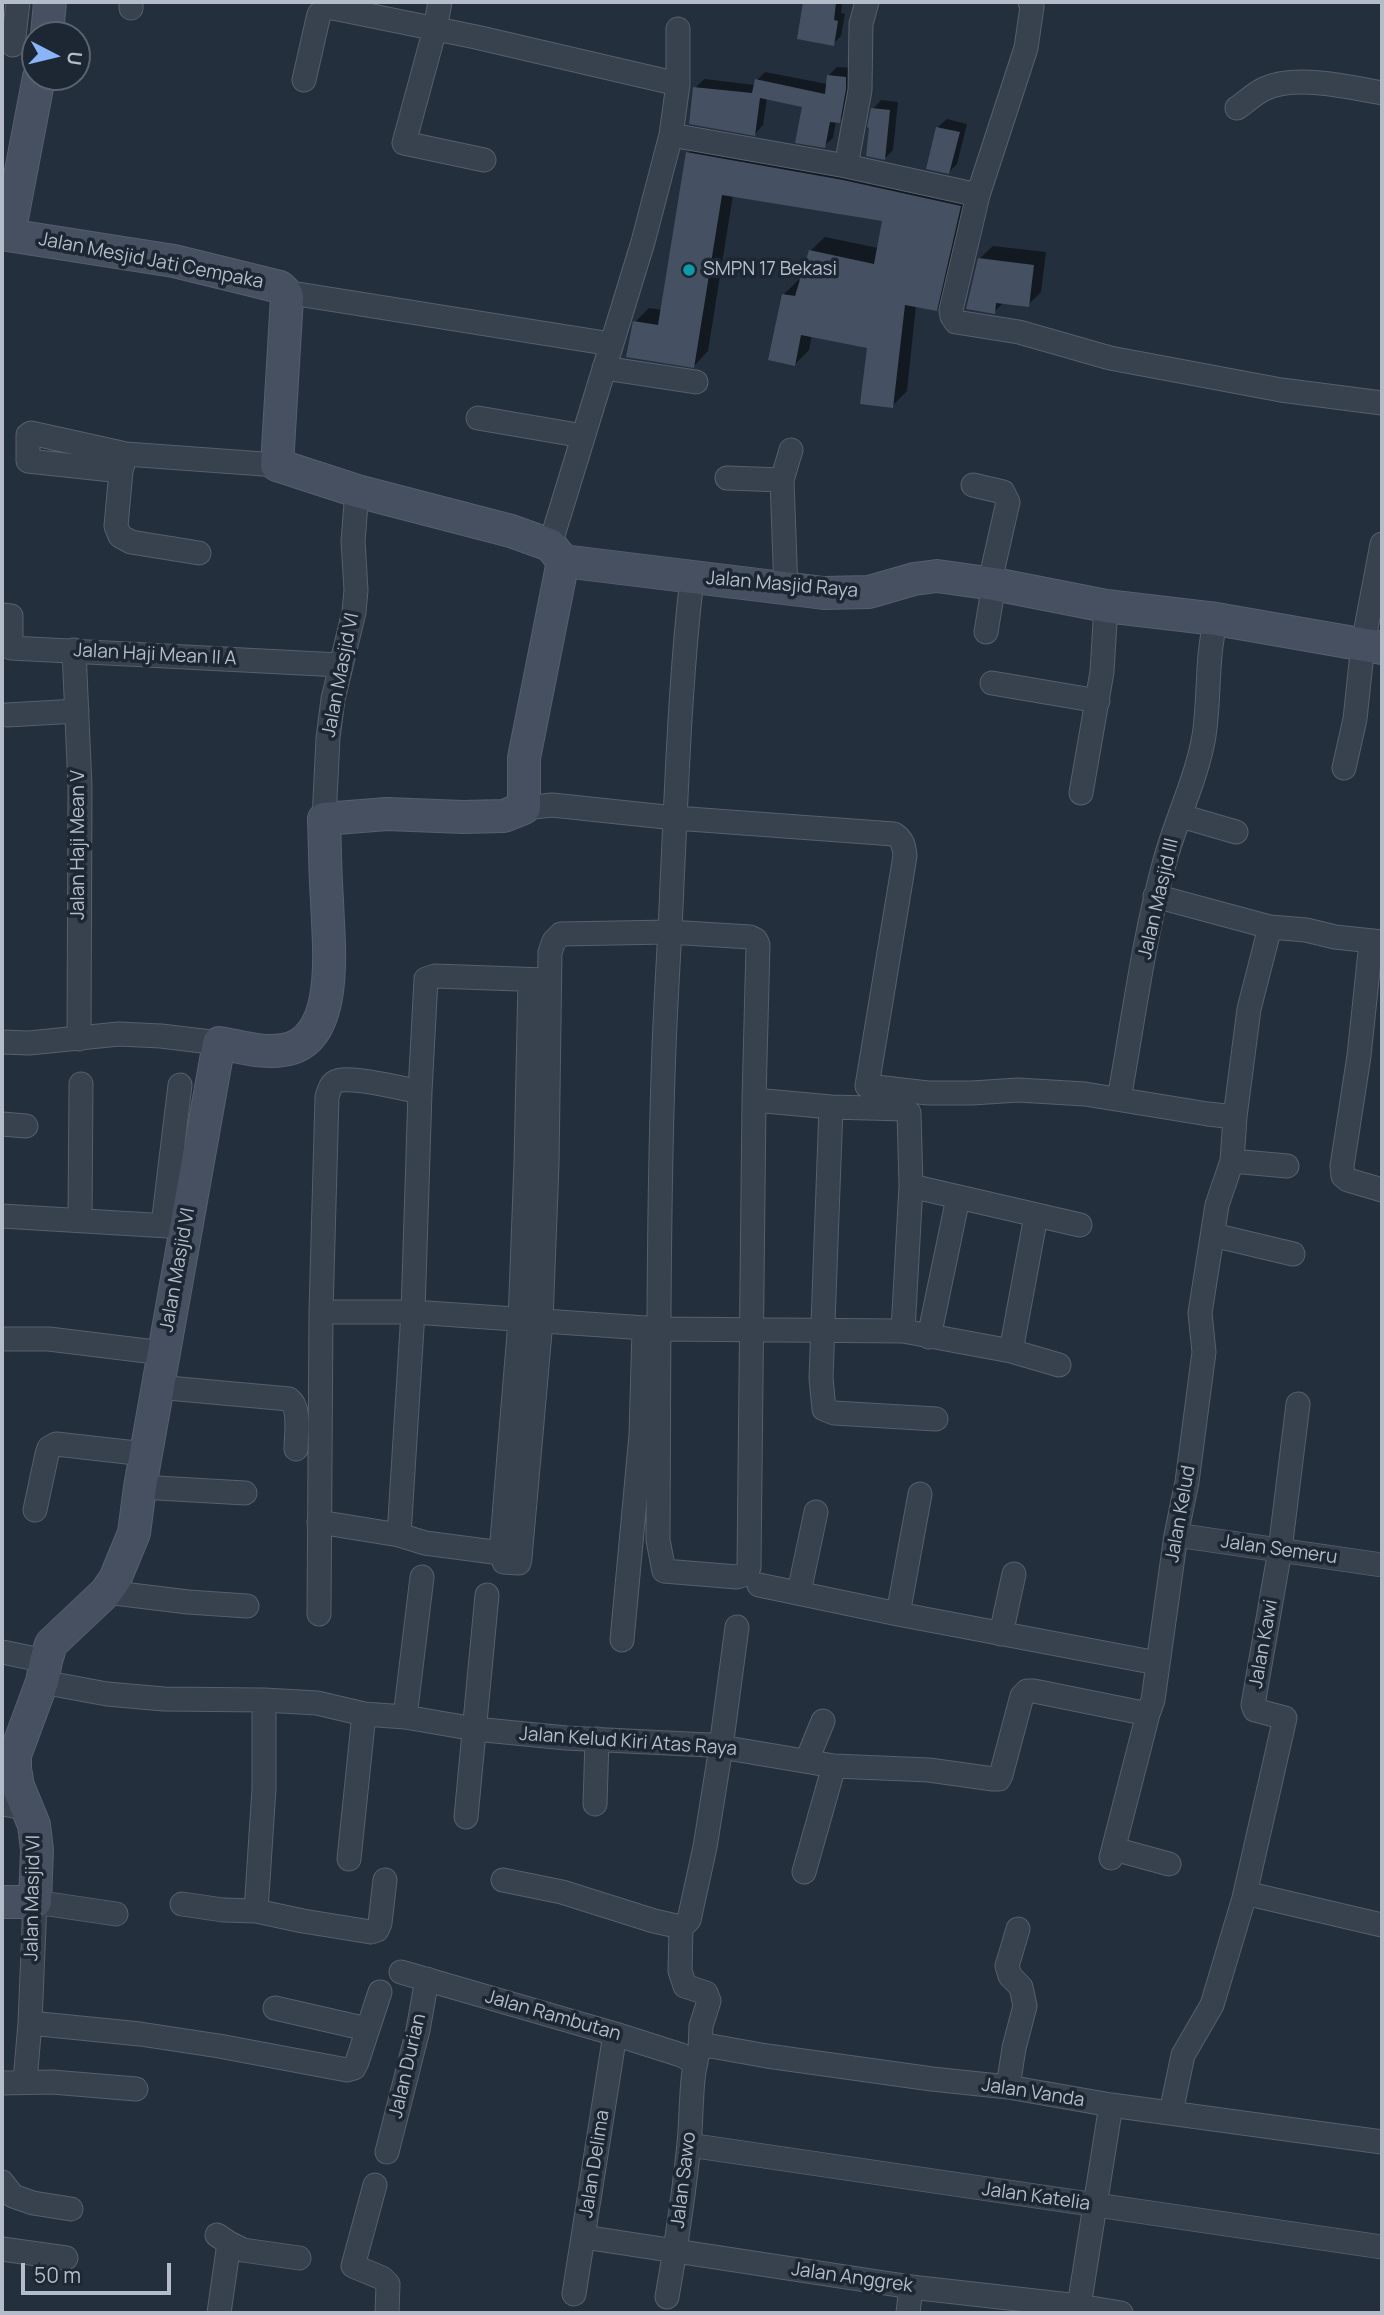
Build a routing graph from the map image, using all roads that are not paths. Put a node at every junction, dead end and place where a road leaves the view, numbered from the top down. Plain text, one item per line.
1 (18, 2) edge
2 (50, 2) edge
3 (440, 2) edge
4 (867, 2) edge
5 (1030, 2) edge
6 (48, 21) edge
7 (435, 29) junction
8 (678, 29) dead end
9 (13, 45) dead end
10 (303, 80) dead end
11 (678, 84) junction
12 (36, 91) edge
13 (1382, 93) edge
14 (1237, 108) dead end
15 (671, 135) junction
16 (484, 160) dead end
17 (846, 166) junction
18 (978, 195) junction
19 (5, 234) edge
20 (285, 292) junction
21 (611, 344) junction
22 (604, 368) junction
23 (696, 382) dead end
24 (1382, 403) edge
25 (478, 418) dead end
26 (583, 436) junction
27 (791, 450) dead end
28 (277, 465) junction
29 (727, 478) dead end
30 (782, 480) junction
31 (973, 485) dead end
32 (357, 491) junction
33 (1382, 547) edge
34 (199, 553) dead end
35 (556, 553) junction
36 (692, 578) junction
37 (994, 584) junction
38 (786, 590) junction
39 (1106, 606) junction
40 (2, 615) edge
41 (1216, 619) junction
42 (986, 632) dead end
43 (1373, 646) edge
44 (74, 650) junction
45 (340, 665) junction
46 (992, 683) dead end
47 (1098, 701) junction
48 (77, 711) junction
49 (7, 715) dead end
50 (1344, 768) dead end
51 (1081, 793) dead end
52 (524, 808) junction
53 (1181, 816) junction
54 (675, 818) junction
55 (324, 819) junction
56 (1236, 832) dead end
57 (1155, 896) junction
58 (1270, 928) junction
59 (669, 932) junction
60 (1377, 942) edge
61 (540, 980) junction
62 (1372, 1012) edge
63 (79, 1039) junction
64 (2, 1042) edge
65 (219, 1043) junction
66 (81, 1084) dead end
67 (180, 1085) dead end
68 (419, 1092) junction
69 (1119, 1099) junction
70 (754, 1100) junction
71 (831, 1107) junction
72 (1235, 1116) junction
73 (2, 1124) edge
74 (26, 1126) dead end
75 (1232, 1161) junction
76 (1287, 1166) dead end
77 (911, 1186) junction
78 (1382, 1189) edge
79 (958, 1198) junction
80 (2, 1216) edge
81 (1036, 1216) junction
82 (80, 1220) junction
83 (174, 1226) junction
84 (1080, 1226) dead end
85 (1213, 1235) junction
86 (1293, 1254) dead end
87 (321, 1312) junction
88 (413, 1312) junction
89 (530, 1321) junction
90 (652, 1328) junction
91 (824, 1330) junction
92 (751, 1331) junction
93 (903, 1331) junction
94 (929, 1336) junction
95 (2, 1339) edge
96 (1011, 1351) junction
97 (163, 1353) junction
98 (1059, 1364) dead end
99 (157, 1387) junction
100 (1298, 1404) dead end
101 (936, 1419) dead end
102 (296, 1449) dead end
103 (145, 1454) junction
104 (152, 1487) junction
105 (246, 1493) dead end
106 (920, 1494) dead end
107 (35, 1510) dead end
108 (816, 1512) dead end
109 (319, 1522) junction
110 (399, 1535) junction
111 (1176, 1535) junction
112 (1280, 1550) junction
113 (1382, 1564) edge
114 (1014, 1574) dead end
115 (422, 1577) dead end
116 (759, 1585) dead end
117 (106, 1592) junction
118 (799, 1592) junction
119 (487, 1595) dead end
120 (247, 1606) dead end
121 (319, 1614) dead end
122 (898, 1614) junction
123 (737, 1627) dead end
124 (1001, 1634) junction
125 (622, 1640) dead end
126 (2, 1652) edge
127 (1157, 1663) junction
128 (44, 1671) junction
129 (264, 1700) junction
130 (364, 1714) junction
131 (1148, 1714) junction
132 (405, 1717) junction
133 (823, 1721) dead end
134 (475, 1729) junction
135 (597, 1739) junction
136 (721, 1747) junction
137 (807, 1760) junction
138 (834, 1766) junction
139 (14, 1804) edge
140 (595, 1804) dead end
141 (466, 1817) dead end
142 (349, 1859) dead end
143 (1169, 1864) dead end
144 (804, 1872) dead end
145 (385, 1880) dead end
146 (503, 1880) dead end
147 (1244, 1898) junction
148 (2, 1902) edge
149 (34, 1902) junction
150 (182, 1904) dead end
151 (256, 1911) junction
152 (116, 1914) dead end
153 (1382, 1925) edge
154 (681, 1927) junction
155 (1018, 1929) dead end
156 (413, 1975) joint
157 (380, 1992) dead end
158 (275, 2008) dead end
159 (30, 2023) junction
160 (367, 2029) junction
161 (615, 2034) junction
162 (698, 2055) junction
163 (25, 2081) junction
164 (2, 2083) edge
165 (1008, 2087) junction
166 (136, 2089) dead end
167 (1111, 2105) junction
168 (1171, 2112) junction
169 (1382, 2142) edge
170 (689, 2145) junction
171 (387, 2152) dead end
172 (2, 2182) edge
173 (375, 2185) dead end
174 (1095, 2206) junction
175 (71, 2209) dead end
176 (584, 2237) junction
177 (1382, 2247) edge
178 (2, 2249) edge
179 (675, 2251) junction
180 (66, 2258) dead end
181 (299, 2258) dead end
182 (911, 2287) junction
183 (574, 2294) dead end
184 (667, 2297) dead end
185 (1079, 2306) junction
186 (219, 2313) edge
187 (387, 2313) edge
188 (908, 2313) edge
189 (1121, 2313) edge

1 - 9 street
2 - 6 street
3 - 7 street
4 - 17 street
5 - 18 street
7 - 10 street
7 - 11 street
7 - 16 street
8 - 11 street
11 - 15 street
12 - 19 street
13 - 14 street
15 - 17 street
15 - 21 street
17 - 18 street
18 - 24 street
19 - 20 street, Jalan Mesjid Jati Cempaka
20 - 21 street
20 - 28 street, Jalan Mesjid Jati Cempaka
21 - 22 street
22 - 23 street
22 - 26 street
25 - 26 street
26 - 35 street
27 - 30 street
28 - 32 street
28 - 34 street
29 - 30 street
30 - 38 street
31 - 37 street
32 - 35 street, Jalan Masjid Raya
32 - 45 street, Jalan Masjid VI
33 - 43 street
35 - 36 street, Jalan Masjid Raya
35 - 52 street
36 - 38 street, Jalan Masjid Raya
36 - 54 street
37 - 38 street, Jalan Masjid Raya
37 - 39 street, Jalan Masjid Raya
37 - 42 street
39 - 41 street, Jalan Masjid Raya
39 - 47 street
40 - 44 street, Jalan Haji Mean II A
41 - 43 street, Jalan Masjid Raya
41 - 53 street, Jalan Masjid III
43 - 50 street
44 - 45 street, Jalan Haji Mean II A
44 - 48 street, Jalan Haji Mean V
45 - 55 street, Jalan Masjid VI
46 - 47 street
47 - 51 street
48 - 49 street
48 - 63 street, Jalan Haji Mean V
52 - 54 street
52 - 55 street
53 - 56 street
53 - 57 street, Jalan Masjid III
54 - 59 street
54 - 69 street
55 - 65 street, Jalan Masjid VI
57 - 58 street
57 - 69 street, Jalan Masjid III
58 - 60 street
58 - 72 street
59 - 61 street
59 - 70 street
59 - 90 street
60 - 62 street
61 - 68 street
61 - 89 street
62 - 78 street
63 - 64 street
63 - 65 street
65 - 83 street, Jalan Masjid VI
66 - 82 street
67 - 83 street
68 - 87 street
68 - 88 street
69 - 72 street
70 - 71 street
70 - 92 street
71 - 77 street
71 - 91 street
72 - 75 street
73 - 74 street
75 - 76 street
75 - 85 street
77 - 79 street
77 - 93 street
79 - 81 street
79 - 94 street
80 - 82 street
81 - 84 street
81 - 96 street
82 - 83 street
83 - 97 street, Jalan Masjid VI
85 - 86 street
85 - 111 street, Jalan Kelud
87 - 88 street
87 - 109 street
88 - 89 street
88 - 110 street
89 - 90 street
89 - 110 street
90 - 92 street
90 - 92 street
90 - 125 street
91 - 92 street
91 - 93 street
91 - 101 street
93 - 94 street
94 - 96 street
95 - 97 street
96 - 98 street
97 - 99 street, Jalan Masjid VI
99 - 102 street
99 - 103 street, Jalan Masjid VI
100 - 112 street, Jalan Kawi
103 - 104 street, Jalan Masjid VI
103 - 107 street
104 - 105 street
104 - 117 street, Jalan Masjid VI
106 - 122 street
108 - 118 street
109 - 110 street
109 - 121 street
111 - 112 street, Jalan Semeru
111 - 127 street, Jalan Kelud
112 - 113 street, Jalan Semeru
112 - 147 street, Jalan Kawi
114 - 124 street
115 - 132 street
116 - 118 street
117 - 120 street
117 - 128 street, Jalan Masjid VI
118 - 122 street
119 - 134 street
122 - 124 street
123 - 136 street
124 - 127 street
126 - 128 street, Jalan Kelud Kiri Atas Raya
127 - 131 street, Jalan Kelud
128 - 129 street, Jalan Kelud Kiri Atas Raya
128 - 139 street, Jalan Masjid VI
129 - 130 street, Jalan Kelud Kiri Atas Raya
129 - 151 street
130 - 132 street, Jalan Kelud Kiri Atas Raya
130 - 142 street
131 - 138 street, Jalan Kelud Kiri Atas Raya
131 - 143 street, Jalan Kelud
132 - 134 street, Jalan Kelud Kiri Atas Raya
133 - 137 street
134 - 135 street, Jalan Kelud Kiri Atas Raya
134 - 141 street
135 - 136 street, Jalan Kelud Kiri Atas Raya
135 - 140 street
136 - 137 street, Jalan Kelud Kiri Atas Raya
136 - 154 street
137 - 138 street, Jalan Kelud Kiri Atas Raya
138 - 144 street
139 - 149 street, Jalan Masjid VI
145 - 151 street
146 - 154 street
147 - 153 street
147 - 168 street
148 - 149 street
149 - 152 street
149 - 159 street, Jalan Masjid VI
150 - 151 street
154 - 162 street, Jalan Sawo
155 - 165 street
156 - 161 street, Jalan Rambutan
156 - 171 street, Jalan Durian
157 - 160 street
158 - 160 street
159 - 160 street
159 - 163 street, Jalan Masjid VI
161 - 162 street, Jalan Rambutan
161 - 176 street, Jalan Delima
162 - 165 street, Jalan Vanda
162 - 170 street, Jalan Sawo
163 - 164 street
163 - 166 street
165 - 167 street, Jalan Vanda
167 - 168 street, Jalan Vanda
167 - 174 street
168 - 169 street, Jalan Vanda
170 - 174 street, Jalan Katelia
170 - 179 street, Jalan Sawo
172 - 175 street
173 - 187 street
174 - 177 street, Jalan Katelia
174 - 185 street
176 - 179 street, Jalan Anggrek
176 - 183 street, Jalan Delima
178 - 180 street
179 - 182 street, Jalan Anggrek
179 - 184 street, Jalan Sawo
181 - 186 street
182 - 185 street, Jalan Anggrek
182 - 188 street
185 - 189 street, Jalan Anggrek

